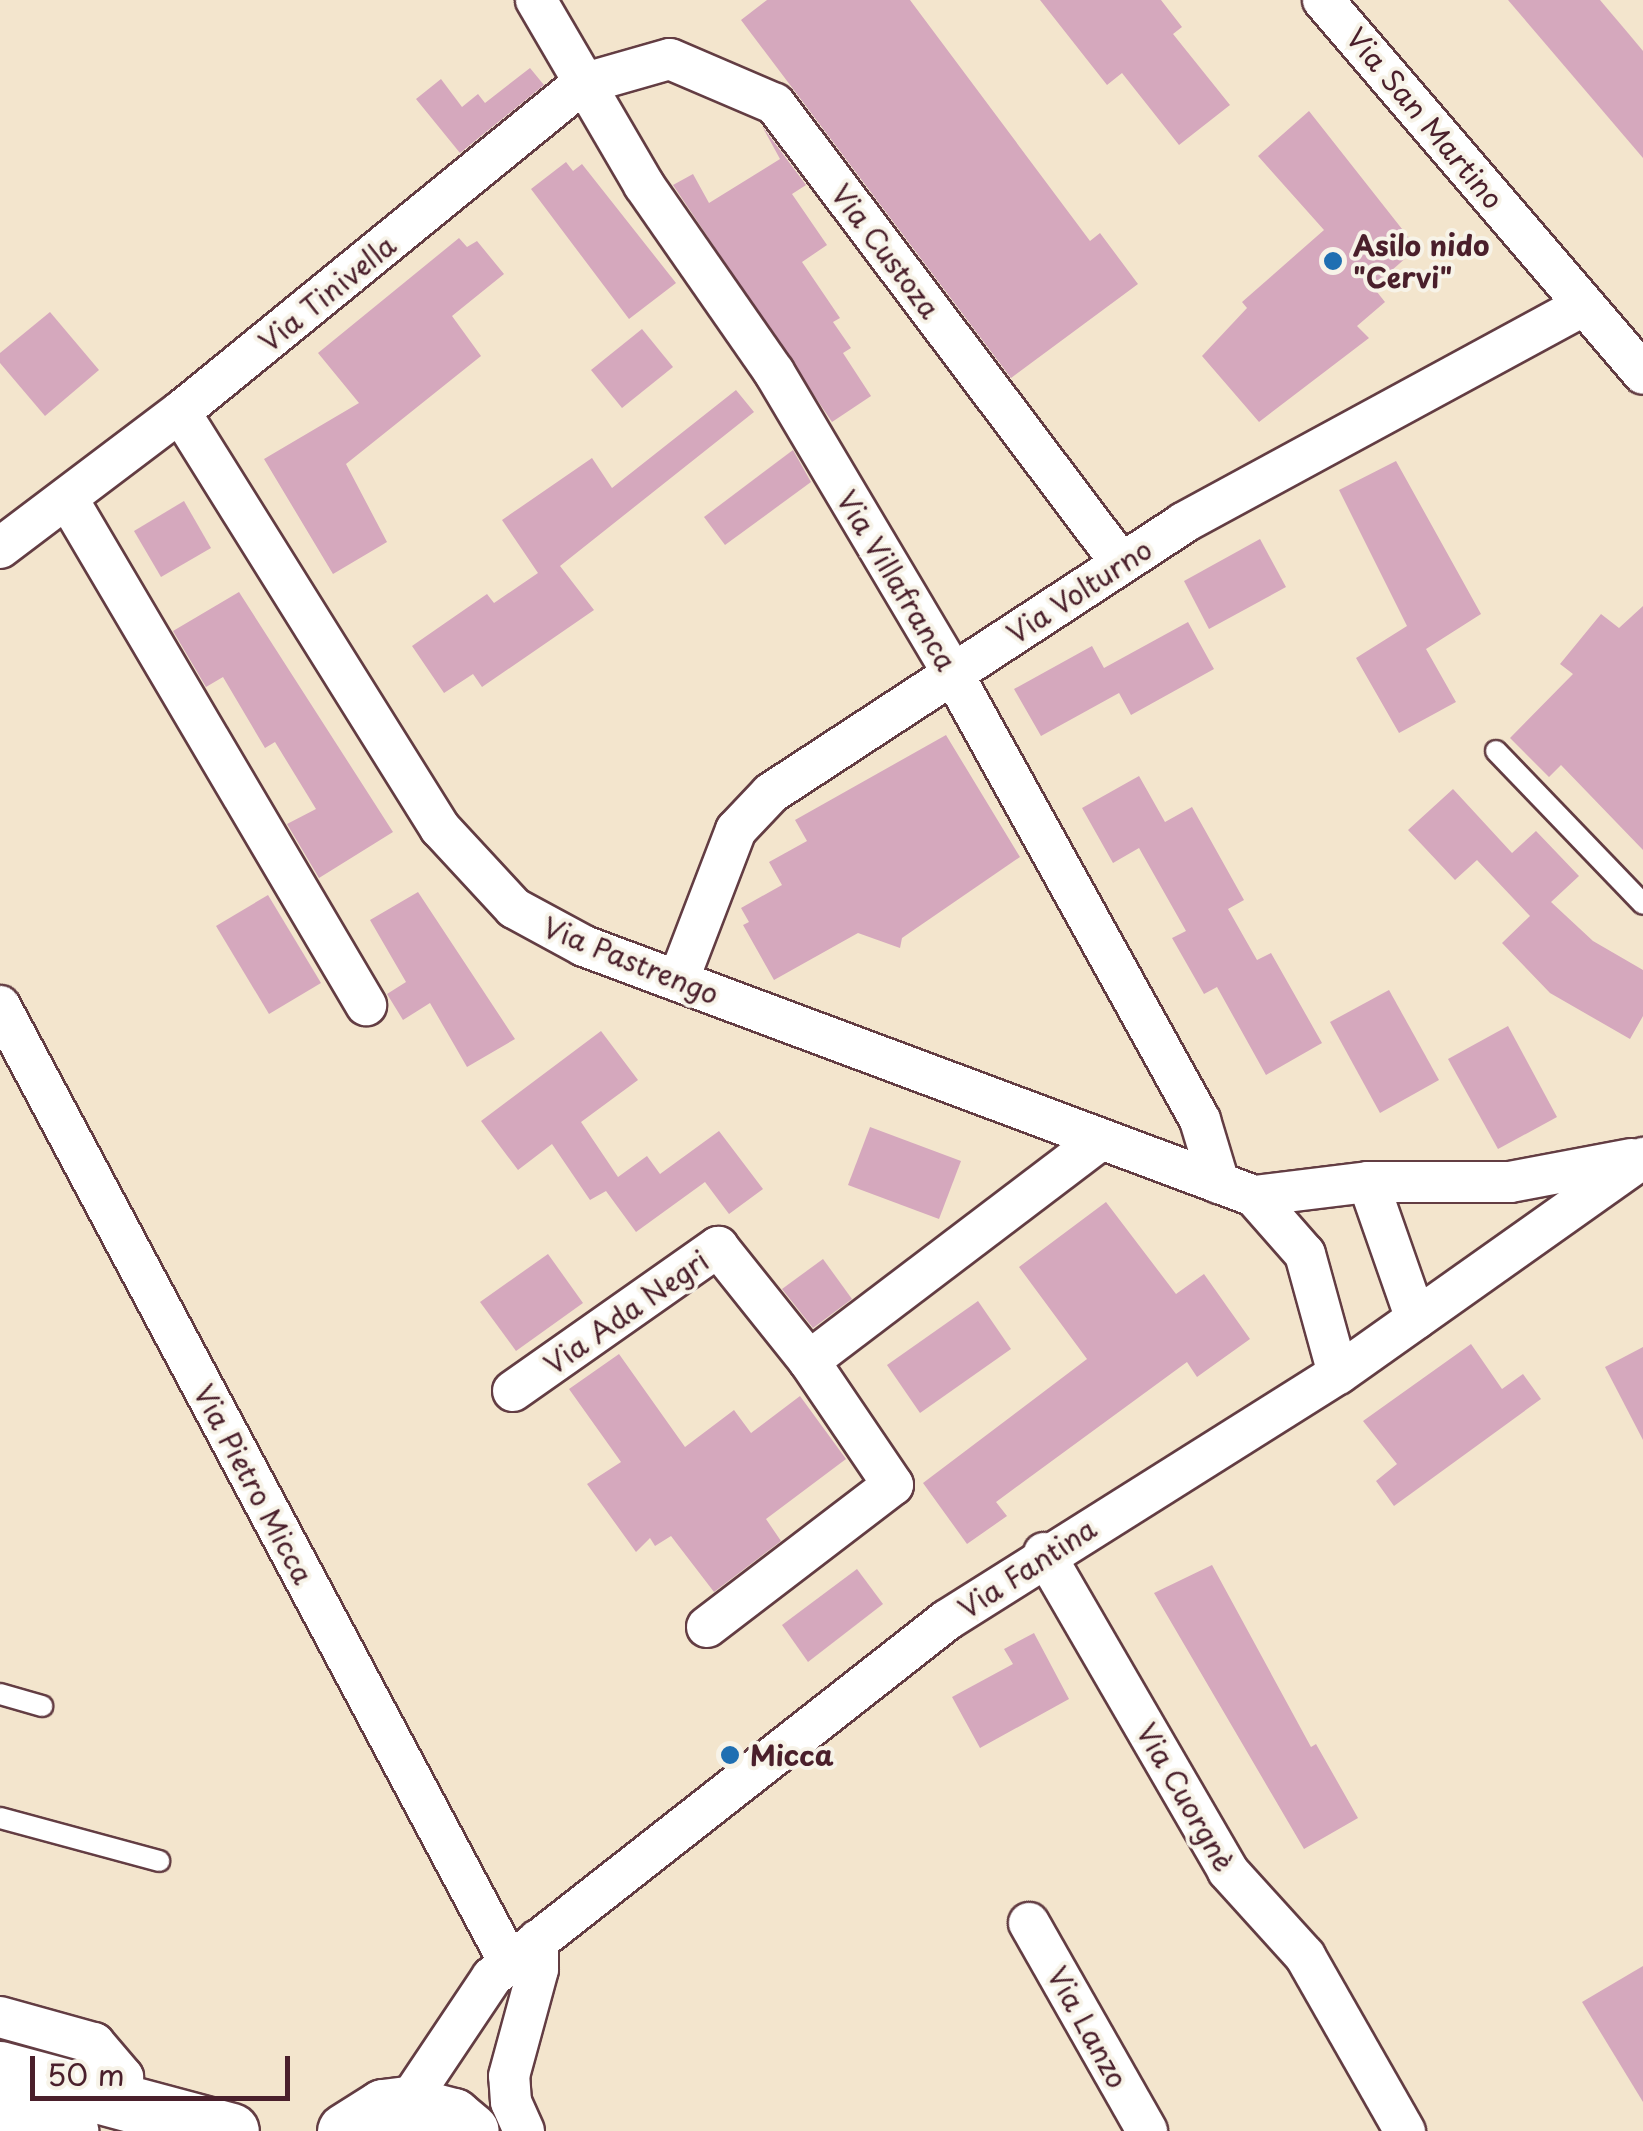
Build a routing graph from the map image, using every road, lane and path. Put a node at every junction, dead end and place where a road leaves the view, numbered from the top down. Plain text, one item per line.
1 (536, 0) edge
2 (1323, 0) edge
3 (582, 84) junction
4 (1584, 305) junction
5 (1643, 374) edge
6 (180, 412) junction
7 (68, 498) junction
8 (0, 548) edge
9 (1121, 563) junction
10 (952, 674) junction
11 (1496, 751) dead end
12 (1643, 904) edge
13 (678, 981) junction
14 (366, 1004) dead end
15 (0, 1006) edge
16 (1100, 1140) junction
17 (1643, 1158) edge
18 (1368, 1182) junction
19 (1237, 1190) junction
20 (1416, 1319) junction
21 (808, 1360) junction
22 (1338, 1374) junction
23 (514, 1391) dead end
24 (1044, 1554) junction
25 (707, 1627) dead end
26 (0, 1694) edge
27 (42, 1706) dead end
28 (0, 1818) edge
29 (159, 1861) dead end
30 (1029, 1923) dead end
31 (523, 1951) junction
32 (0, 2017) edge
33 (0, 2069) edge
34 (121, 2102) junction
35 (0, 2112) edge
36 (395, 2122) edge
37 (70, 2131) edge
38 (231, 2131) edge
39 (524, 2131) edge
40 (1147, 2131) edge
41 (1405, 2131) edge

1 - 3 street, Via Villafranca
2 - 4 street, Via San Martino
3 - 6 street, Via Tinivella
3 - 9 street, Via Custoza
3 - 10 street, Via Villafranca
4 - 5 street, Via San Martino
4 - 9 street, Via Volturno
6 - 7 street, Via Tinivella
6 - 13 street, Via Pastrengo
7 - 8 street, Via Tinivella
7 - 14 street
9 - 10 street, Via Volturno
10 - 13 street, Via Volturno
10 - 19 street, Via Villafranca
11 - 12 lane
13 - 16 street, Via Pastrengo
15 - 31 street, Via Pietro Micca
16 - 19 street, Via Pastrengo
16 - 21 street
17 - 18 street, Via Pastrengo
17 - 20 street, Via Fantina
18 - 19 street, Via Pastrengo
18 - 20 street
19 - 22 street, Via Pastrengo
20 - 22 street, Via Fantina
21 - 23 street, Via Ada Negri
21 - 25 street, Via Ada Negri
22 - 24 street, Via Fantina
24 - 31 street, Via Fantina
24 - 41 street, Via Cuorgnè
26 - 27 lane
28 - 29 lane
30 - 40 street, Via Lanzo
31 - 36 street, Via Fantina
31 - 39 street
32 - 34 street
33 - 34 main road
34 - 38 main road
35 - 37 main road

